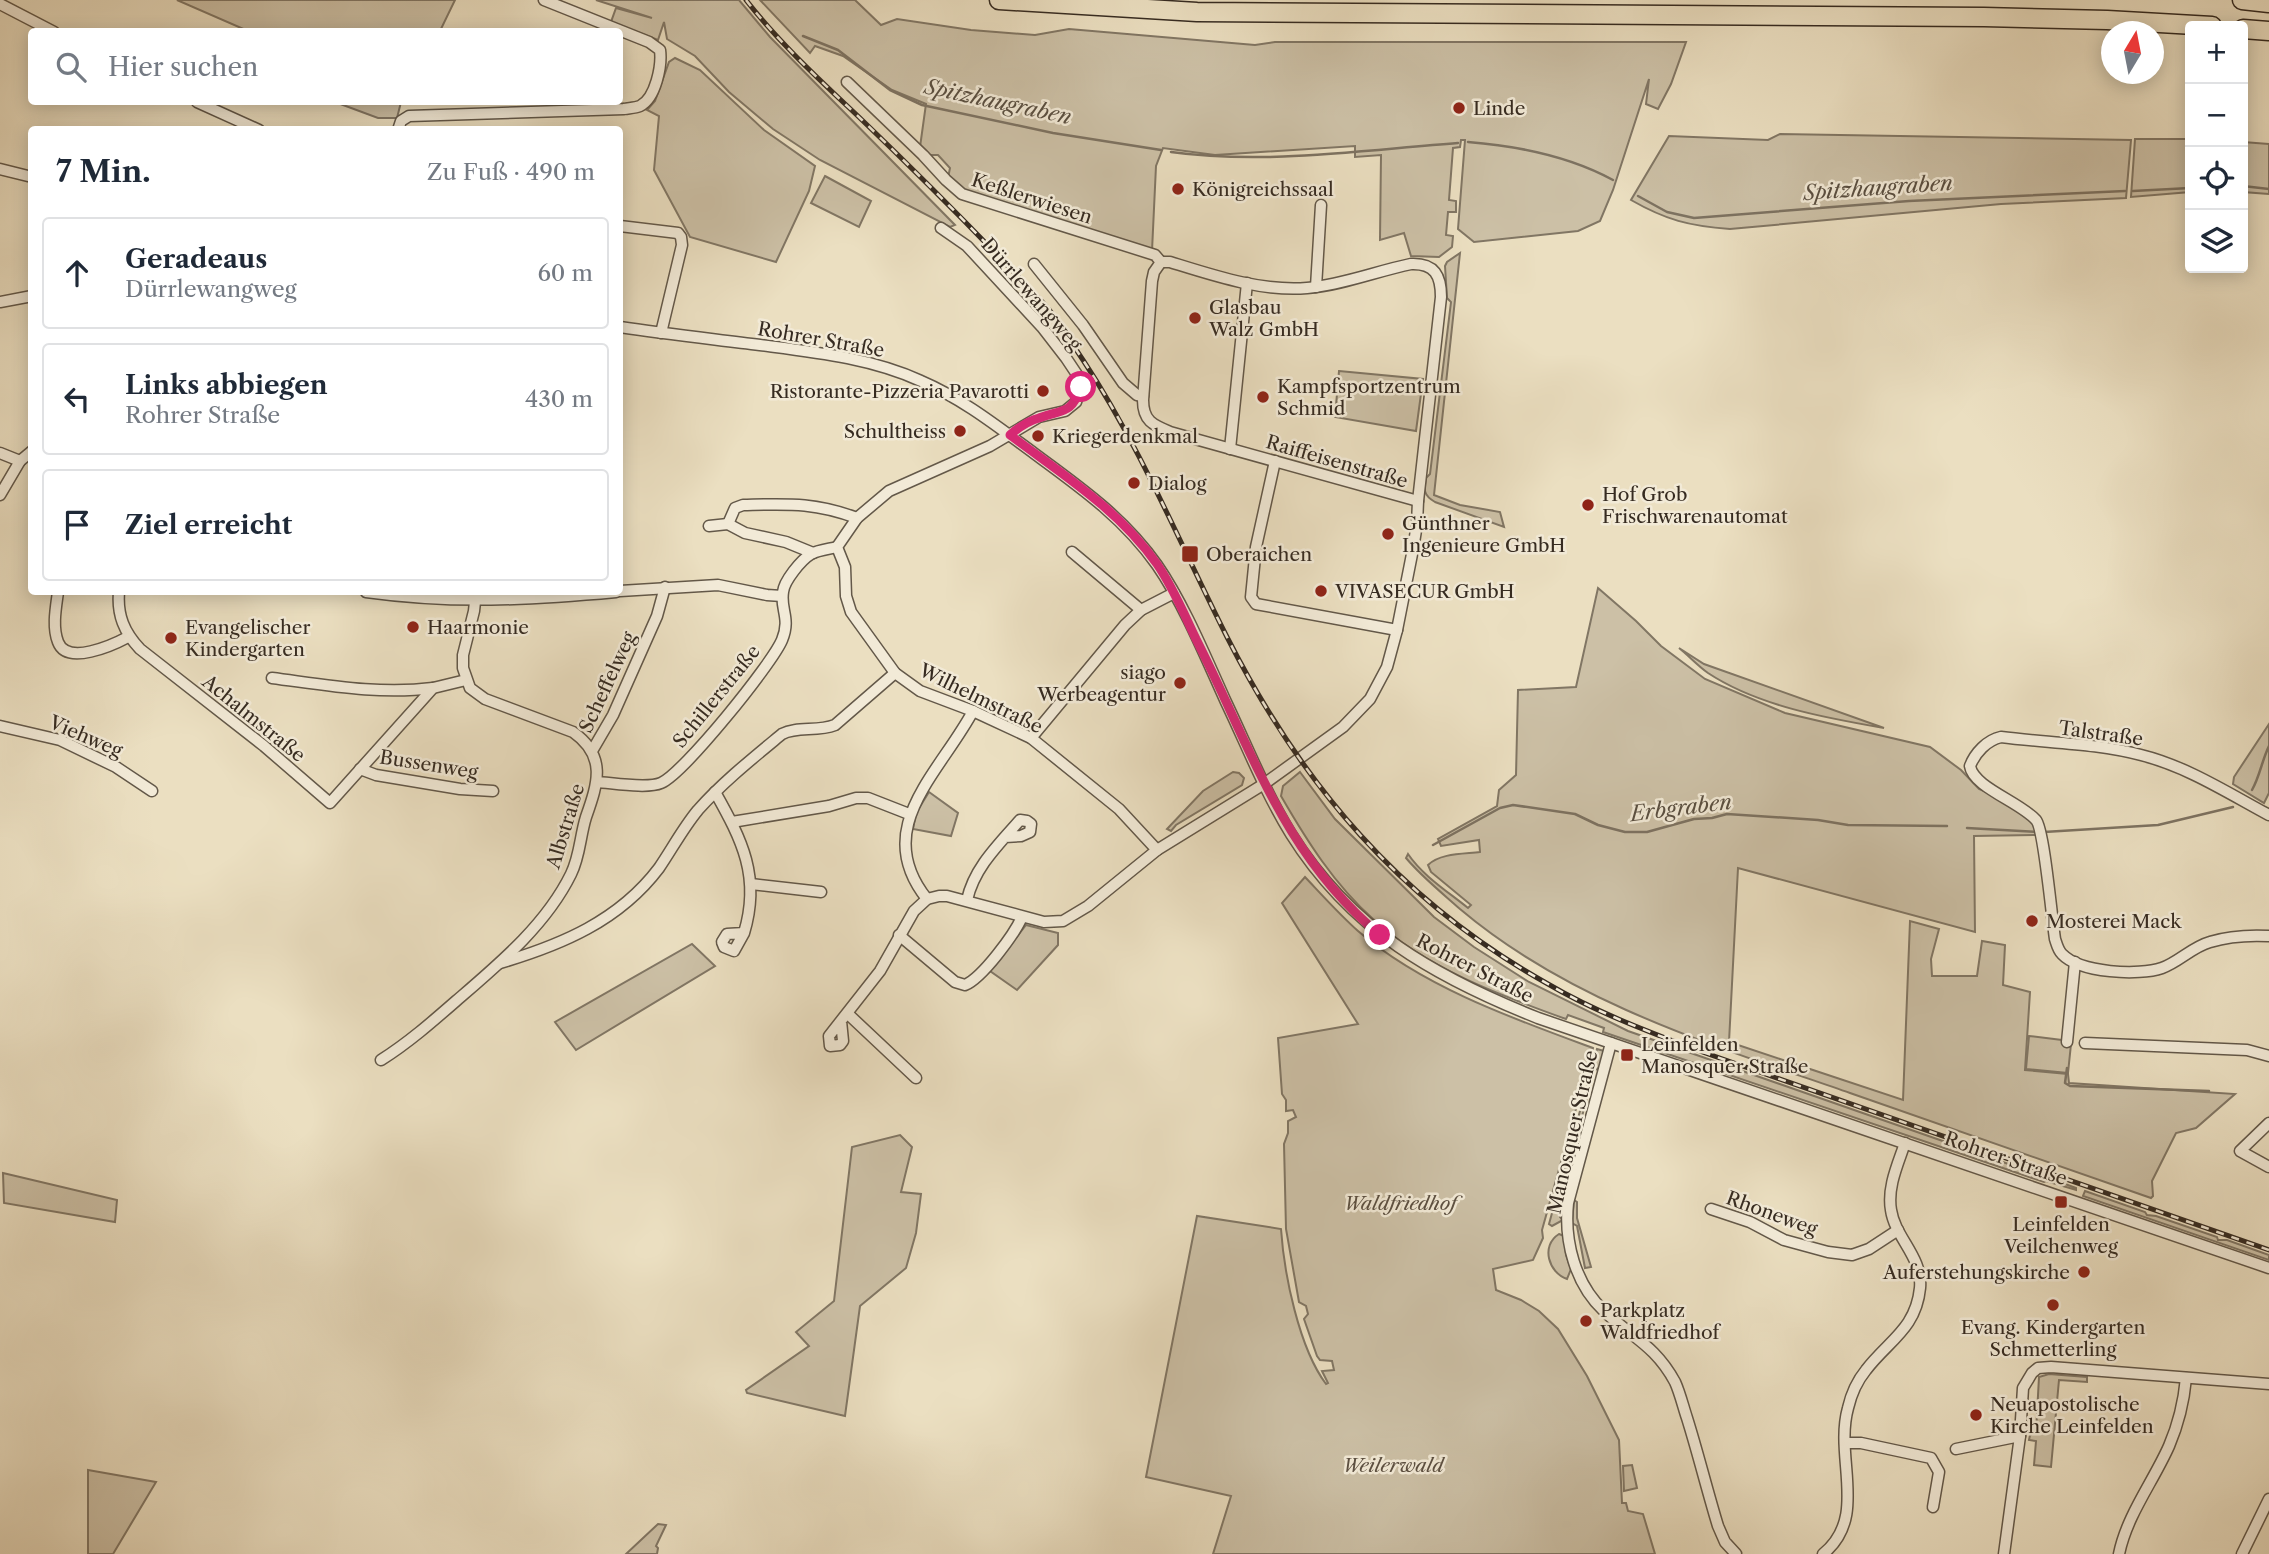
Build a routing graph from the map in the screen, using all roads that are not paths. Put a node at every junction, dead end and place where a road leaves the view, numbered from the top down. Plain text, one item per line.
1 (544, 0) edge
2 (999, 0) edge
3 (2242, 0) edge
4 (2269, 3) edge
5 (0, 4) edge
6 (2185, 25) edge
7 (46, 28) edge
8 (614, 28) edge
9 (2248, 29) edge
10 (2269, 31) edge
11 (623, 32) edge
12 (847, 82) dead end
13 (204, 105) edge
14 (250, 126) edge
15 (399, 126) edge
16 (0, 169) edge
17 (28, 176) edge
18 (1321, 205) dead end
19 (623, 226) edge
20 (941, 228) dead end
21 (1161, 262) junction
22 (1034, 264) dead end
23 (1247, 283) junction
24 (1316, 287) junction
25 (28, 297) edge
26 (0, 302) edge
27 (623, 327) edge
28 (661, 333) junction
29 (1143, 396) junction
30 (1010, 435) junction
31 (1230, 449) junction
32 (0, 453) edge
33 (28, 454) edge
34 (20, 461) junction
35 (1275, 461) junction
36 (0, 495) edge
37 (1418, 501) junction
38 (857, 519) junction
39 (729, 524) junction
40 (709, 526) dead end
41 (837, 547) junction
42 (1072, 552) dead end
43 (813, 553) junction
44 (665, 587) junction
45 (623, 591) edge
46 (1174, 593) junction
47 (58, 595) edge
48 (118, 595) edge
49 (448, 595) edge
50 (575, 595) edge
51 (476, 596) edge
52 (782, 596) junction
53 (1141, 610) junction
54 (1397, 630) junction
55 (128, 637) junction
56 (895, 673) junction
57 (272, 678) dead end
58 (466, 680) junction
59 (433, 688) junction
60 (973, 711) junction
61 (0, 726) edge
62 (1031, 738) junction
63 (593, 751) junction
64 (360, 769) junction
65 (597, 782) junction
66 (1265, 783) junction
67 (152, 791) dead end
68 (493, 791) dead end
69 (715, 792) junction
70 (330, 803) joint
71 (909, 814) junction
72 (2269, 815) edge
73 (732, 822) junction
74 (1005, 837) dead end
75 (1157, 850) junction
76 (751, 884) junction
77 (821, 892) dead end
78 (927, 899) junction
79 (967, 900) junction
80 (1022, 917) junction
81 (744, 933) dead end
82 (900, 935) junction
83 (2269, 936) edge
84 (2075, 962) junction
85 (500, 963) junction
86 (2067, 1042) dead end
87 (1611, 1043) junction
88 (2085, 1043) dead end
89 (2269, 1056) edge
90 (381, 1060) dead end
91 (916, 1078) dead end
92 (2269, 1124) edge
93 (1905, 1143) junction
94 (2269, 1167) edge
95 (1711, 1209) dead end
96 (1898, 1230) junction
97 (2269, 1268) edge
98 (2186, 1378) junction
99 (2269, 1384) edge
100 (2020, 1436) junction
101 (1845, 1443) junction
102 (1956, 1449) dead end
103 (2269, 1499) edge
104 (1933, 1507) dead end
105 (1736, 1554) edge
106 (1823, 1554) edge
107 (2004, 1554) edge
108 (2119, 1554) edge
109 (2242, 1554) edge

1 - 8 street
2 - 6 highway
3 - 4 highway
5 - 7 street
9 - 10 highway
11 - 15 street
12 - 21 street, Keßlerwiesen
13 - 14 street
16 - 17 street
18 - 24 street
19 - 28 street
20 - 30 street, Dürrlewangweg
21 - 23 street, Keßlerwiesen
21 - 29 street
22 - 29 street
23 - 24 street, Keßlerwiesen
23 - 31 street
24 - 37 street, Keßlerwiesen
25 - 26 street
27 - 28 street, Rohrer Straße
28 - 30 street, Rohrer Straße
29 - 31 street, Raiffeisenstraße
30 - 38 street
30 - 46 street, Rohrer Straße
31 - 35 street, Raiffeisenstraße
32 - 34 street
33 - 34 street
34 - 36 street
35 - 37 street, Raiffeisenstraße
35 - 54 street
37 - 54 street, Raiffeisenstraße
38 - 39 street
38 - 41 street
39 - 40 street
39 - 43 street
41 - 43 street
41 - 56 street, Wilhelmstraße
42 - 53 street
43 - 52 street
44 - 45 street
44 - 52 street
44 - 63 street, Scheffelweg
46 - 53 street
46 - 66 street, Rohrer Straße
47 - 55 street
48 - 55 street
49 - 51 street
50 - 51 street
51 - 58 street
52 - 65 street, Schillerstraße
53 - 62 street
54 - 66 street, Raiffeisenstraße
55 - 70 street, Achalmstraße
56 - 60 street, Wilhelmstraße
56 - 69 street
57 - 59 street
58 - 59 street
58 - 63 street
59 - 64 street, Bussenweg
60 - 62 street, Wilhelmstraße
60 - 71 street
61 - 67 street, Viehweg
62 - 75 street, Wilhelmstraße
63 - 65 street, Albstraße
64 - 68 street, Bussenweg
64 - 70 street, Bussenweg
65 - 85 street, Albstraße
66 - 75 street, Raiffeisenstraße
66 - 87 street, Rohrer Straße
69 - 73 street
69 - 85 street
71 - 73 street
71 - 78 street
72 - 84 street, Talstraße
73 - 76 street
74 - 79 street
75 - 80 street, Raiffeisenstraße
76 - 77 street
76 - 81 street
78 - 79 street, Raiffeisenstraße
78 - 82 street
79 - 80 street, Raiffeisenstraße
80 - 82 street
82 - 91 street
83 - 84 street
84 - 86 street
85 - 90 street, Albstraße
87 - 93 street, Rohrer Straße
87 - 105 street, Manosquer Straße
88 - 89 street
92 - 94 street
93 - 96 street
93 - 97 street, Rohrer Straße
95 - 96 street, Rhoneweg
96 - 101 street
98 - 99 street
98 - 100 street
98 - 108 street
100 - 102 street
100 - 107 street
101 - 104 street
101 - 106 street
103 - 109 street

